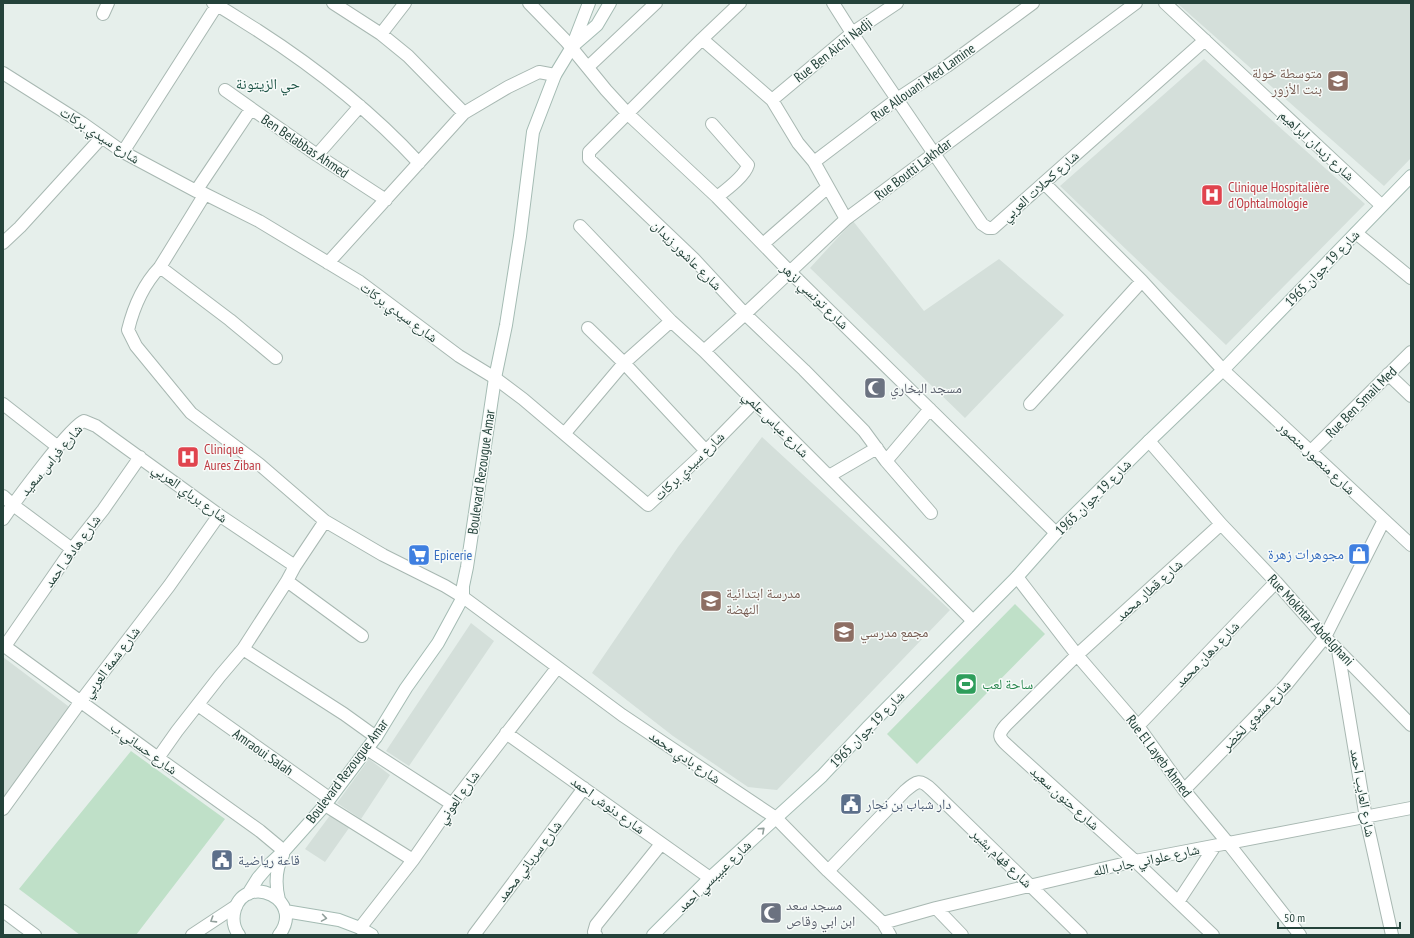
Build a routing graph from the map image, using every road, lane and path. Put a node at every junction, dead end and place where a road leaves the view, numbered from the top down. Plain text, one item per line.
1 (333, 3) edge
2 (529, 3) edge
3 (589, 3) edge
4 (610, 3) edge
5 (656, 3) edge
6 (740, 3) edge
7 (833, 3) edge
8 (897, 3) edge
9 (1033, 3) edge
10 (1136, 3) edge
11 (1165, 3) edge
12 (215, 4) edge
13 (401, 4) edge
14 (852, 33) junction
15 (382, 34) junction
16 (702, 39) junction
17 (1205, 40) junction
18 (575, 51) junction
19 (588, 67) junction
20 (3, 73) edge
21 (555, 75) junction
22 (225, 90) dead end
23 (897, 99) junction
24 (772, 100) junction
25 (360, 106) junction
26 (251, 109) junction
27 (464, 113) junction
28 (628, 114) junction
29 (712, 124) dead end
30 (102, 137) junction
31 (123, 152) junction
32 (934, 154) junction
33 (317, 155) junction
34 (814, 162) junction
35 (419, 163) junction
36 (1411, 176) edge
37 (1044, 183) junction
38 (828, 187) junction
39 (200, 192) junction
40 (717, 197) junction
41 (386, 200) junction
42 (1381, 205) junction
43 (846, 219) junction
44 (580, 226) dead end
45 (1356, 233) junction
46 (3, 243) edge
47 (763, 244) junction
48 (328, 263) junction
49 (160, 267) junction
50 (790, 272) junction
51 (1411, 278) edge
52 (1142, 281) junction
53 (745, 314) junction
54 (671, 321) junction
55 (588, 328) dead end
56 (704, 351) junction
57 (1411, 352) edge
58 (276, 358) dead end
59 (624, 363) junction
60 (1223, 370) junction
61 (1388, 374) junction
62 (495, 378) junction
63 (1411, 396) edge
64 (754, 402) junction
65 (3, 404) edge
66 (1030, 404) dead end
67 (930, 409) junction
68 (84, 421) joint
69 (565, 433) junction
70 (1149, 441) junction
71 (58, 447) junction
72 (876, 448) junction
73 (706, 451) junction
74 (1310, 452) junction
75 (140, 457) junction
76 (886, 461) junction
77 (829, 476) junction
78 (3, 496) edge
79 (13, 505) junction
80 (931, 512) dead end
81 (219, 515) junction
82 (3, 519) edge
83 (1384, 520) junction
84 (325, 521) junction
85 (1221, 524) junction
86 (1056, 533) junction
87 (1411, 545) edge
88 (72, 549) junction
89 (295, 566) junction
90 (1017, 577) junction
91 (287, 581) junction
92 (1276, 582) junction
93 (463, 597) junction
94 (973, 620) junction
95 (362, 636) dead end
96 (1325, 637) junction
97 (4, 646) edge
98 (243, 649) junction
99 (1338, 650) junction
100 (1077, 655) junction
101 (558, 668) junction
102 (81, 701) junction
103 (198, 705) junction
104 (1411, 725) edge
105 (1138, 726) junction
106 (506, 733) junction
107 (376, 737) junction
108 (367, 749) junction
109 (158, 758) junction
110 (584, 788) junction
111 (1184, 790) junction
112 (327, 802) junction
113 (452, 804) junction
114 (1411, 808) edge
115 (3, 809) edge
116 (776, 818) junction
117 (1366, 818) junction
118 (1228, 843) junction
119 (661, 844) junction
120 (1215, 846) junction
121 (284, 851) junction
122 (413, 860) junction
123 (1135, 861) junction
124 (828, 871) junction
125 (710, 878) junction
126 (1032, 886) junction
127 (248, 894) junction
128 (1178, 902) junction
129 (282, 905) junction
130 (236, 906) junction
131 (936, 908) junction
132 (3, 911) edge
133 (882, 923) junction
134 (360, 928) junction
135 (35, 935) edge
136 (192, 935) edge
137 (240, 935) edge
138 (279, 935) edge
139 (372, 935) edge
140 (474, 935) edge
141 (596, 935) edge
142 (653, 935) edge
143 (890, 935) edge
144 (962, 935) edge
145 (1081, 935) edge
146 (1213, 935) edge
147 (1300, 935) edge
148 (1392, 935) edge

1 - 15 street
2 - 18 street, شارع تونسي لزهر
3 - 18 street, Boulevard Rezougue Amar
4 - 18 street, Boulevard Rezougue Amar
5 - 19 street
6 - 16 street, شارع عاشور زيدان
7 - 14 street, شارع كحلات العربي
8 - 14 street, Rue Ben Aichi Nadji
9 - 23 street, Rue Allouani Med Lamine
10 - 32 street, Rue Boutti Lakhdar
11 - 17 street, شارع زيدان ابراهيم
12 - 25 street
12 - 31 street
13 - 15 street
14 - 23 street, شارع كحلات العربي
14 - 24 street, Rue Ben Aichi Nadji
15 - 27 street
16 - 24 street
16 - 28 street, شارع عاشور زيدان
17 - 37 street, شارع كحلات العربي
17 - 42 street, شارع زيدان ابراهيم
18 - 19 street, شارع تونسي لزهر
18 - 21 street, Boulevard Rezougue Amar
19 - 28 street, شارع تونسي لزهر
20 - 30 street, شارع سيدي بركات
21 - 27 street
21 - 62 street, Boulevard Rezougue Amar
22 - 26 street, Ben Belabbas Ahmed
23 - 32 street, شارع كحلات العربي
23 - 34 street, Rue Allouani Med Lamine
24 - 34 street
25 - 33 street
25 - 35 street
26 - 33 street, Ben Belabbas Ahmed
26 - 39 street, شارع بادي محمد
27 - 35 street
28 - 40 street, شارع تونسي لزهر
28 - 53 street, شارع عاشور زيدان
29 - 40 street
30 - 31 street, شارع سيدي بركات
30 - 46 street
31 - 39 street, شارع سيدي بركات
32 - 37 street, شارع كحلات العربي
32 - 43 street, Rue Boutti Lakhdar
33 - 41 street, Ben Belabbas Ahmed
34 - 38 street
35 - 41 street
36 - 42 street, شارع 19 جوان 1965
37 - 52 street
38 - 43 street
38 - 47 street
39 - 48 street, شارع سيدي بركات
39 - 49 street, شارع بادي محمد
40 - 47 street, شارع تونسي لزهر
41 - 48 street
42 - 45 street, شارع 19 جوان 1965
43 - 50 street, Rue Boutti Lakhdar
44 - 54 street, شارع عباس علمي
45 - 51 street
45 - 60 street, شارع 19 جوان 1965
47 - 50 street, شارع تونسي لزهر
48 - 62 street, شارع سيدي بركات
49 - 58 street
49 - 84 street, شارع بادي محمد
50 - 53 street, Rue Boutti Lakhdar
50 - 67 street, شارع تونسي لزهر
52 - 60 street
52 - 66 street
53 - 56 street, Rue Boutti Lakhdar
53 - 72 street, شارع عاشور زيدان
54 - 56 street, شارع عباس علمي
54 - 59 street
55 - 59 street
56 - 64 street, شارع عباس علمي
57 - 61 street, Rue Ben Smail Med
59 - 69 street
59 - 73 street
60 - 70 street, شارع 19 جوان 1965
60 - 74 street, شارع منصور منصور
61 - 63 street
61 - 74 street, Rue Ben Smail Med
62 - 69 street, شارع سيدي بركات
62 - 93 street, Boulevard Rezougue Amar
64 - 73 street, شارع سيدي بركات
64 - 77 street, شارع عباس علمي
65 - 71 street
67 - 76 street
67 - 86 street, شارع تونسي لزهر
68 - 71 street, شارع فراس سعيد
68 - 75 street, شارع برباي العربي
69 - 73 street, شارع سيدي بركات
70 - 85 street, Rue Mokhtar Abdelghani
70 - 86 street, شارع 19 جوان 1965
71 - 79 street, شارع فراس سعيد
72 - 76 street, شارع عاشور زيدان
72 - 77 street
74 - 83 street, شارع منصور منصور
75 - 81 street, شارع برباي العربي
75 - 88 street, شارع هادف احمد
76 - 80 street, شارع عاشور زيدان
77 - 94 street, شارع عباس علمي
78 - 79 street
79 - 82 street, شارع فراس سعيد
79 - 88 street
81 - 89 street, شارع برباي العربي
81 - 102 street, شارع شمة العربي
83 - 87 street, شارع منصور منصور
83 - 96 street, شارع مشوي لخضر
84 - 89 street
84 - 93 street, شارع بادي محمد
85 - 92 street, Rue Mokhtar Abdelghani
85 - 100 street, شارع قطار محمد
86 - 90 street, شارع 19 جوان 1965
88 - 97 street, شارع هادف احمد
89 - 91 street
90 - 94 street, شارع 19 جوان 1965
90 - 100 street, Rue El Layeb Ahmed
91 - 95 street
91 - 98 street
92 - 96 street, Rue Mokhtar Abdelghani
92 - 105 street, شارع دهان محمد
93 - 101 street, شارع بادي محمد
93 - 107 street, Boulevard Rezougue Amar
94 - 116 street, شارع 19 جوان 1965
96 - 99 street, Rue Mokhtar Abdelghani
96 - 111 street, شارع مشوي لخضر
97 - 102 street, شارع حساني ب
98 - 103 street
98 - 107 street
99 - 104 street, Rue Mokhtar Abdelghani
99 - 117 street, شارع العايب احمد
100 - 105 street, Rue El Layeb Ahmed
100 - 123 street, شارع حنون سعيد
101 - 106 street, شارع العوني
101 - 116 street, شارع بادي محمد
102 - 109 street, شارع حساني ب
102 - 115 street, شارع شمة العربي
103 - 109 street
103 - 112 street, Amraoui Salah
105 - 111 street, Rue El Layeb Ahmed
106 - 110 street, شارع دنوش احمد
106 - 113 street, شارع العوني
107 - 108 street, Boulevard Rezougue Amar
108 - 112 street, Boulevard Rezougue Amar
108 - 113 street
109 - 121 street, شارع حساني ب
110 - 119 street, شارع دنوش احمد
110 - 140 street, شارع سرياني محمد
111 - 118 street, Rue El Layeb Ahmed
112 - 121 street, Boulevard Rezougue Amar
112 - 122 street, Amraoui Salah
113 - 122 street, شارع العوني
114 - 117 street, شارع علواني جاب الله
116 - 124 street, شارع بادي محمد
125 -> 116 street, شارع عبيبسي احمد
117 - 118 street, شارع علواني جاب الله
117 - 148 street, شارع العايب احمد
118 - 120 street, شارع علواني جاب الله
118 - 147 street, Rue El Layeb Ahmed
119 - 125 street, شارع دنوش احمد
119 - 141 street
120 - 123 street, شارع علواني جاب الله
120 - 128 street
121 - 127 street, Boulevard Rezougue Amar
121 - 129 street
122 - 134 street, شارع العوني
123 - 126 street, شارع علواني جاب الله
123 - 128 street, شارع حنون سعيد
124 - 126 street, شارع فهام بشير
124 - 133 street, شارع بادي محمد
125 - 142 street, شارع عبيبسي احمد
126 - 131 street, شارع علواني جاب الله
126 - 145 street, شارع فهام بشير
127 - 129 street
127 - 130 street, Boulevard Rezougue Amar
128 - 146 street, شارع حنون سعيد
129 -> 134 street
129 - 138 street
130 -> 136 street, Boulevard Rezougue Amar
130 - 137 street
131 - 133 street, شارع علواني جاب الله
131 - 144 street
132 - 135 street
133 - 143 street, شارع بادي محمد
134 - 139 street

